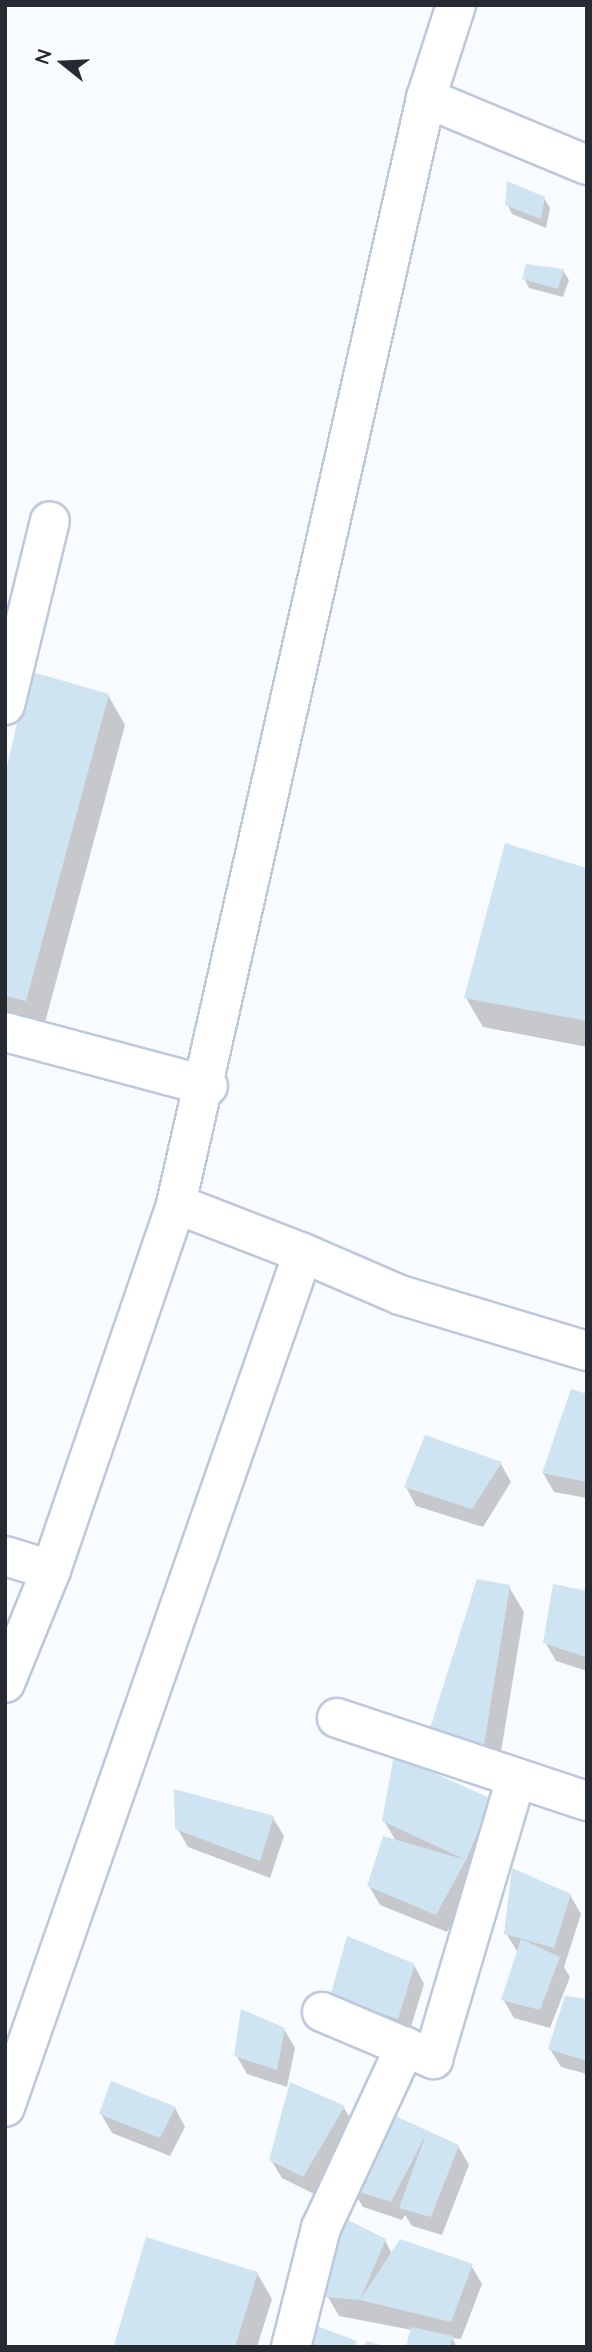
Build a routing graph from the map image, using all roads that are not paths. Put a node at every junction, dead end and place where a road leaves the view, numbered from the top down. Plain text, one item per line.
1 (456, 5) edge
2 (426, 98) junction
3 (587, 165) edge
4 (50, 521) dead end
5 (5, 705) edge
6 (5, 1032) edge
7 (208, 1086) junction
8 (176, 1204) junction
9 (303, 1253) junction
10 (587, 1351) edge
11 (5, 1556) edge
12 (51, 1570) junction
13 (5, 1683) edge
14 (337, 1718) dead end
15 (516, 1779) junction
16 (587, 1801) edge
17 (322, 2012) dead end
18 (405, 2047) junction
19 (5, 2107) edge
20 (291, 2347) edge

1 - 2 street
2 - 3 street
2 - 7 street
4 - 5 street
6 - 7 street
7 - 8 street
8 - 9 street
8 - 12 street
9 - 10 street
9 - 19 street
11 - 12 street
12 - 13 street
14 - 15 street
15 - 16 street
15 - 18 street
17 - 18 street
18 - 20 street

